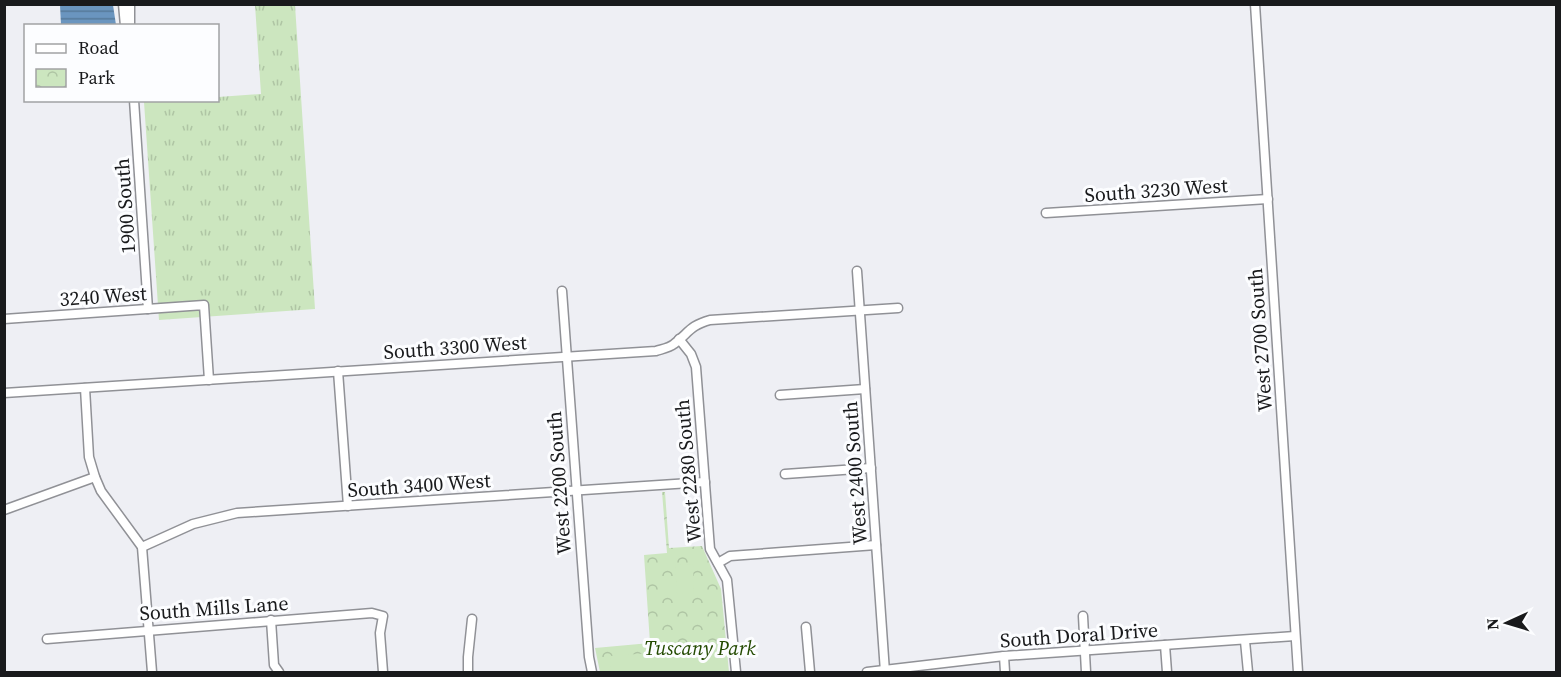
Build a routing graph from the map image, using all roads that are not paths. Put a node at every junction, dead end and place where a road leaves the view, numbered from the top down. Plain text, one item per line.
1 (123, 4) edge
2 (130, 4) edge
3 (1255, 4) edge
4 (125, 24) edge
5 (130, 24) edge
6 (134, 102) edge
7 (1268, 199) junction
8 (1046, 213) dead end
9 (857, 271) dead end
10 (562, 291) dead end
11 (898, 308) dead end
12 (148, 309) junction
13 (860, 310) junction
14 (4, 319) edge
15 (680, 339) junction
16 (567, 357) junction
17 (338, 371) junction
18 (209, 380) junction
19 (85, 388) junction
20 (865, 389) junction
21 (4, 393) edge
22 (780, 395) dead end
23 (871, 468) junction
24 (785, 474) dead end
25 (95, 477) junction
26 (705, 482) junction
27 (576, 491) junction
28 (348, 506) junction
29 (4, 510) edge
30 (876, 545) junction
31 (142, 547) junction
32 (718, 563) junction
33 (1083, 616) dead end
34 (472, 619) dead end
35 (271, 620) junction
36 (806, 627) dead end
37 (148, 630) junction
38 (1295, 636) junction
39 (47, 639) dead end
40 (1245, 641) junction
41 (1165, 645) junction
42 (1085, 650) junction
43 (1004, 656) junction
44 (152, 672) edge
45 (279, 672) edge
46 (383, 672) edge
47 (468, 672) edge
48 (592, 672) edge
49 (736, 672) edge
50 (810, 672) edge
51 (867, 672) edge
52 (885, 672) edge
53 (1005, 672) edge
54 (1086, 672) edge
55 (1167, 672) edge
56 (1248, 672) edge
57 (1298, 672) edge

1 - 4 street
2 - 5 street
3 - 7 street, West 2700 South
6 - 12 street, 1900 South
7 - 8 street, South 3230 West
7 - 38 street, West 2700 South
9 - 13 street, West 2400 South
10 - 16 street, West 2200 South
11 - 13 street, South 3300 West
12 - 14 street, 3240 West
12 - 18 street, 3240 West
13 - 15 street, South 3300 West
13 - 20 street, West 2400 South
15 - 16 street, South 3300 West
15 - 26 street, West 2280 South
16 - 17 street, South 3300 West
16 - 27 street, West 2200 South
17 - 18 street, South 3300 West
17 - 28 street
18 - 19 street, South 3300 West
19 - 21 street, South 3300 West
19 - 25 street
20 - 22 street
20 - 23 street, West 2400 South
23 - 24 street
23 - 30 street, West 2400 South
25 - 29 street
25 - 31 street
26 - 27 street, South 3400 West
26 - 32 street, West 2280 South
27 - 28 street, South 3400 West
27 - 48 street, West 2200 South
28 - 31 street, South 3400 West
30 - 32 street
30 - 52 street, West 2400 South
31 - 37 street
32 - 49 street, West 2280 South
33 - 42 street
34 - 47 street
35 - 37 street, South Mills Lane
35 - 45 street
35 - 46 street, South Mills Lane
36 - 50 street
37 - 39 street, South Mills Lane
37 - 44 street
38 - 40 street, South Doral Drive
38 - 57 street, West 2700 South
40 - 41 street, South Doral Drive
40 - 56 street
41 - 42 street, South Doral Drive
41 - 55 street
42 - 43 street, South Doral Drive
42 - 54 street
43 - 52 street, South Doral Drive
43 - 53 street
51 - 52 street, South Doral Drive

